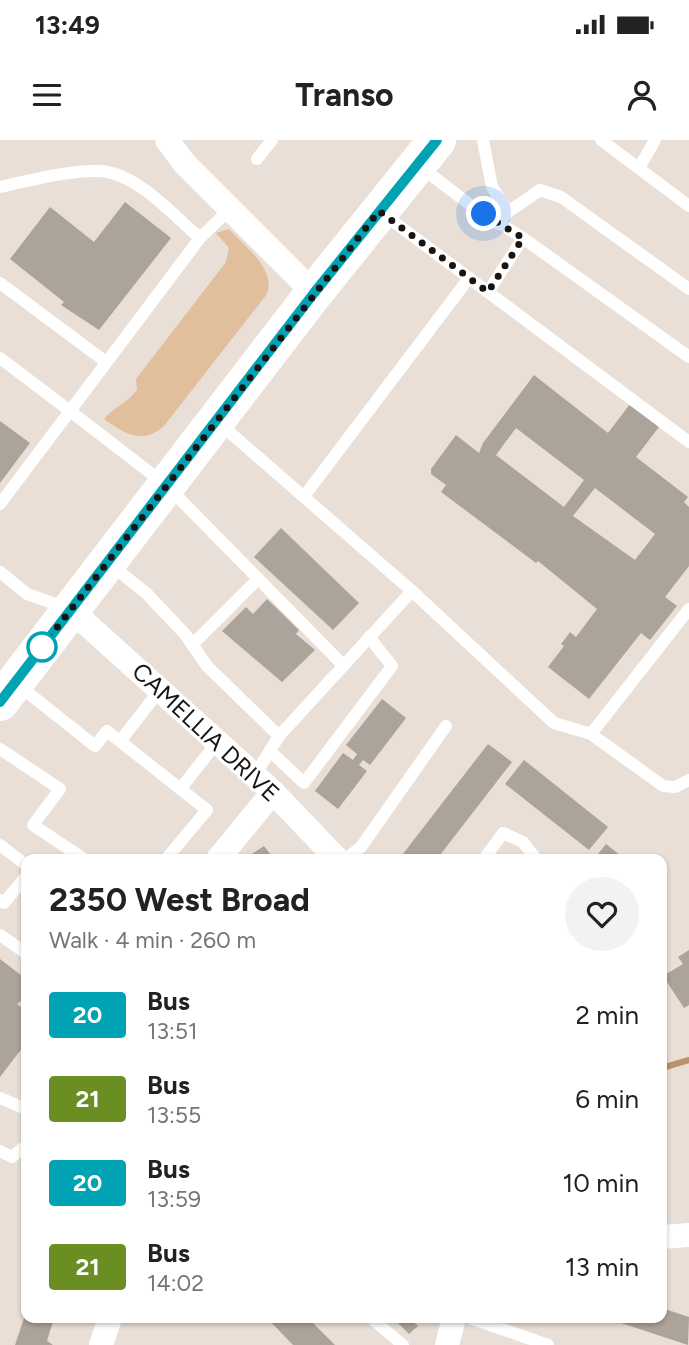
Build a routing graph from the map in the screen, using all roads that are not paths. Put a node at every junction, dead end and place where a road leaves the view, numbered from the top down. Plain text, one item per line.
1 (167, 140) edge
2 (272, 140) edge
3 (482, 140) edge
4 (601, 140) edge
5 (655, 140) edge
6 (428, 152) edge
7 (257, 159) dead end
8 (639, 168) junction
9 (0, 187) edge
10 (689, 206) edge
11 (230, 209) junction
12 (379, 211) junction
13 (508, 212) junction
14 (498, 224) junction
15 (200, 238) junction
16 (523, 238) junction
17 (469, 278) junction
18 (0, 283) edge
19 (689, 289) edge
20 (488, 292) junction
21 (314, 293) junction
22 (689, 357) edge
23 (0, 358) edge
24 (106, 362) junction
25 (70, 411) junction
26 (216, 421) junction
27 (689, 442) edge
28 (166, 485) junction
29 (305, 495) junction
30 (0, 504) edge
31 (107, 562) junction
32 (0, 572) edge
33 (258, 579) junction
34 (412, 591) junction
35 (689, 609) edge
36 (71, 610) junction
37 (369, 637) junction
38 (192, 645) junction
39 (342, 664) junction
40 (160, 690) junction
41 (7, 692) edge
42 (446, 726) dead end
43 (591, 734) junction
44 (279, 736) junction
45 (120, 741) junction
46 (218, 741) junction
47 (0, 749) edge
48 (270, 751) junction
49 (689, 780) edge
50 (264, 783) junction
51 (181, 788) junction
52 (0, 845) edge
53 (76, 854) edge
54 (170, 854) edge
55 (221, 854) edge
56 (332, 854) edge
57 (352, 854) edge
58 (488, 854) edge
59 (532, 854) edge
60 (21, 861) edge
61 (21, 881) edge
62 (2, 901) edge
63 (0, 935) edge
64 (21, 950) edge
65 (0, 1098) edge
66 (21, 1107) edge
67 (21, 1149) edge
68 (0, 1151) edge
69 (689, 1235) edge
70 (667, 1237) edge
71 (108, 1323) edge
72 (377, 1323) edge
73 (453, 1323) edge
74 (484, 1323) edge
75 (101, 1345) edge
76 (403, 1345) edge
77 (447, 1345) edge
78 (548, 1345) edge

1 - 11 street
2 - 7 lane
3 - 13 lane
4 - 8 lane
5 - 8 lane
6 - 12 main road
6 - 14 lane
8 - 10 lane
9 - 15 lane
11 - 15 lane
11 - 21 street
12 - 17 lane
12 - 21 main road
13 - 14 lane
13 - 19 lane
14 - 16 lane
15 - 24 lane
16 - 20 lane
16 - 22 lane
17 - 20 lane
17 - 29 lane
18 - 24 lane
20 - 27 lane
21 - 26 main road
23 - 25 lane
24 - 25 lane
25 - 28 lane
25 - 30 lane
26 - 28 main road
26 - 29 lane
28 - 31 main road
28 - 33 lane
29 - 34 lane
31 - 36 main road
31 - 38 lane
32 - 36 lane
33 - 38 lane
33 - 39 lane
34 - 37 lane
34 - 43 lane
35 - 43 lane
36 - 40 street, CAMELLIA DRIVE
36 - 41 main road
37 - 39 lane
37 - 48 lane
38 - 44 lane
39 - 44 lane
40 - 45 lane
40 - 46 street, CAMELLIA DRIVE
41 - 45 lane
42 - 57 lane
43 - 49 lane
44 - 48 lane
45 - 51 lane
46 - 50 street, CAMELLIA DRIVE
46 - 51 lane
47 - 53 lane
48 - 50 lane
50 - 55 street
50 - 56 street, CAMELLIA DRIVE
51 - 54 lane
52 - 60 lane
58 - 59 lane
61 - 62 lane
63 - 64 lane
65 - 66 lane
67 - 68 lane
69 - 70 street
71 - 75 street
72 - 76 lane
73 - 77 street
74 - 78 lane

